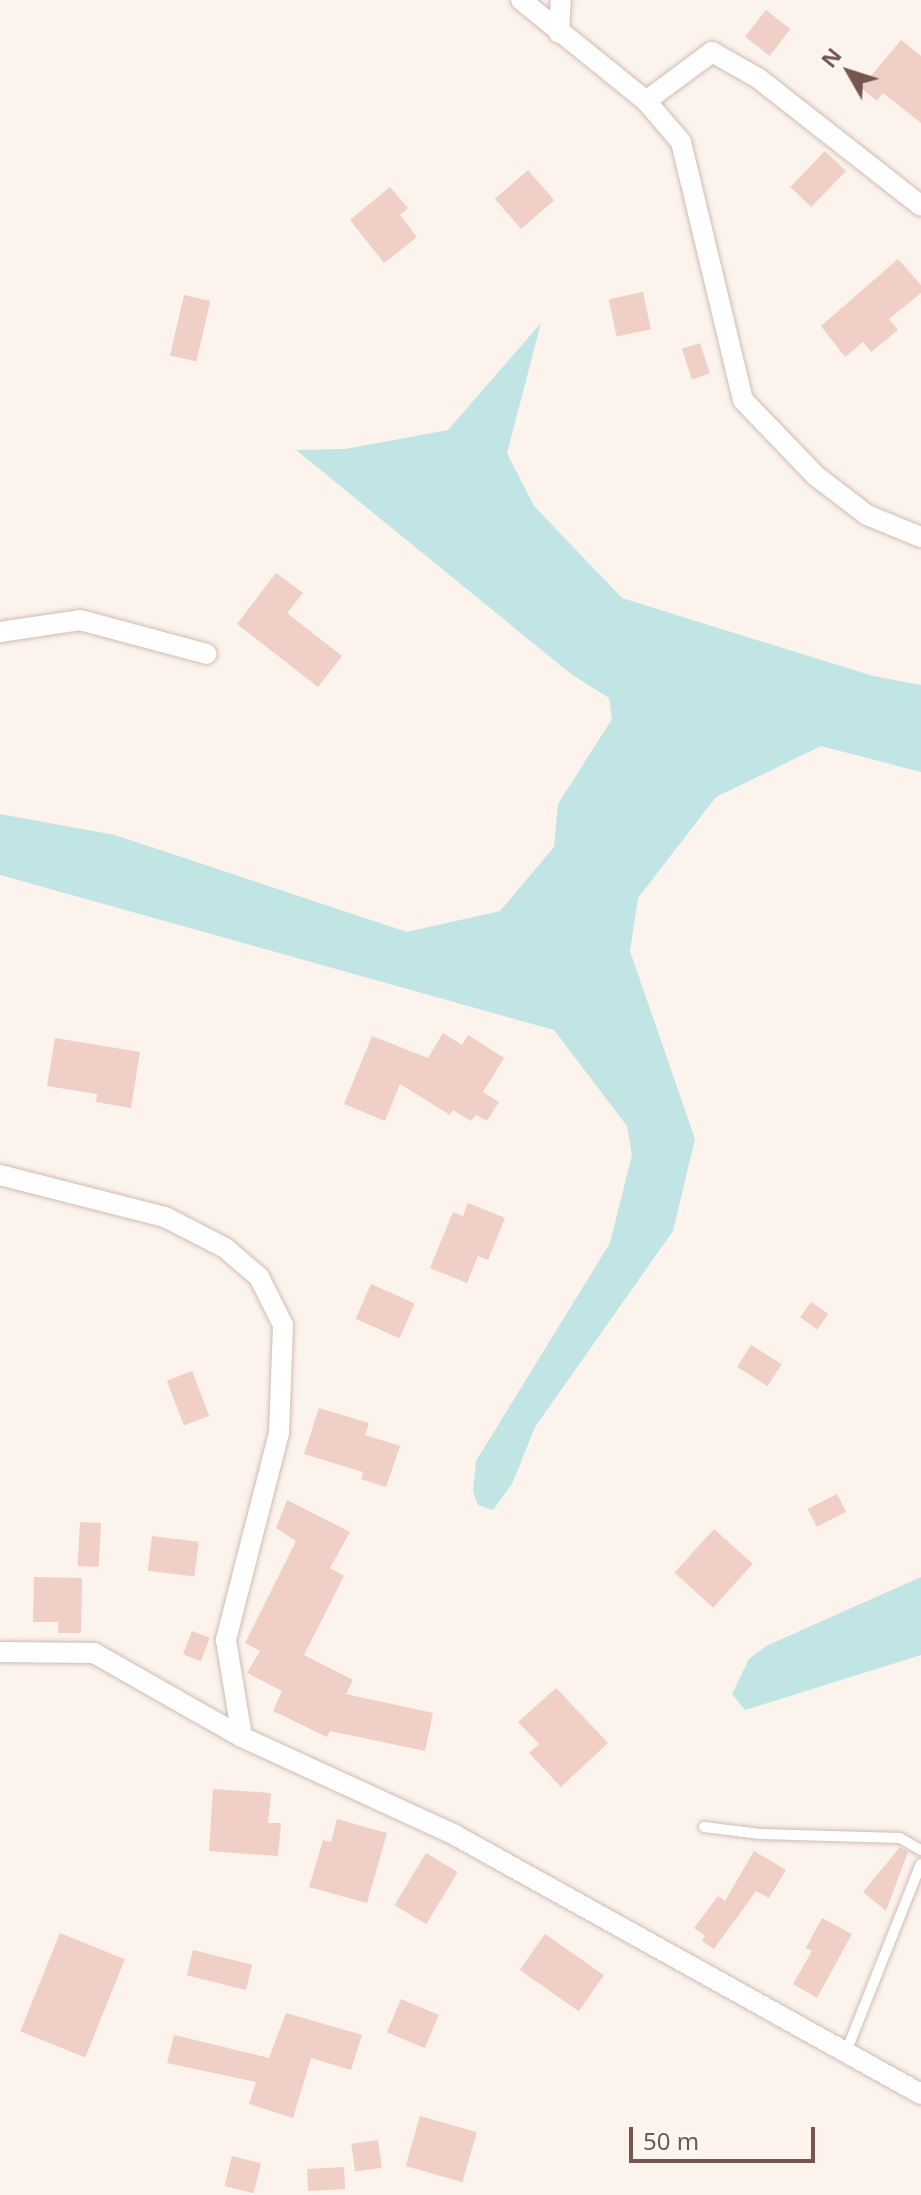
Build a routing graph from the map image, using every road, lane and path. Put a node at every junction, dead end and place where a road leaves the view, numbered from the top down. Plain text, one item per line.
1 (521, 0) edge
2 (561, 0) edge
3 (559, 33) junction
4 (646, 101) junction
5 (921, 206) edge
6 (921, 537) edge
7 (0, 632) edge
8 (207, 654) dead end
9 (0, 1175) edge
10 (0, 1652) edge
11 (242, 1737) junction
12 (704, 1827) dead end
13 (921, 1850) edge
14 (921, 1864) edge
15 (846, 2052) junction
16 (921, 2094) edge

1 - 3 street
2 - 3 street
3 - 4 street
4 - 5 street
4 - 6 street
7 - 8 street
9 - 11 street
10 - 11 street
11 - 15 street
12 - 13 lane
14 - 15 lane
15 - 16 street

